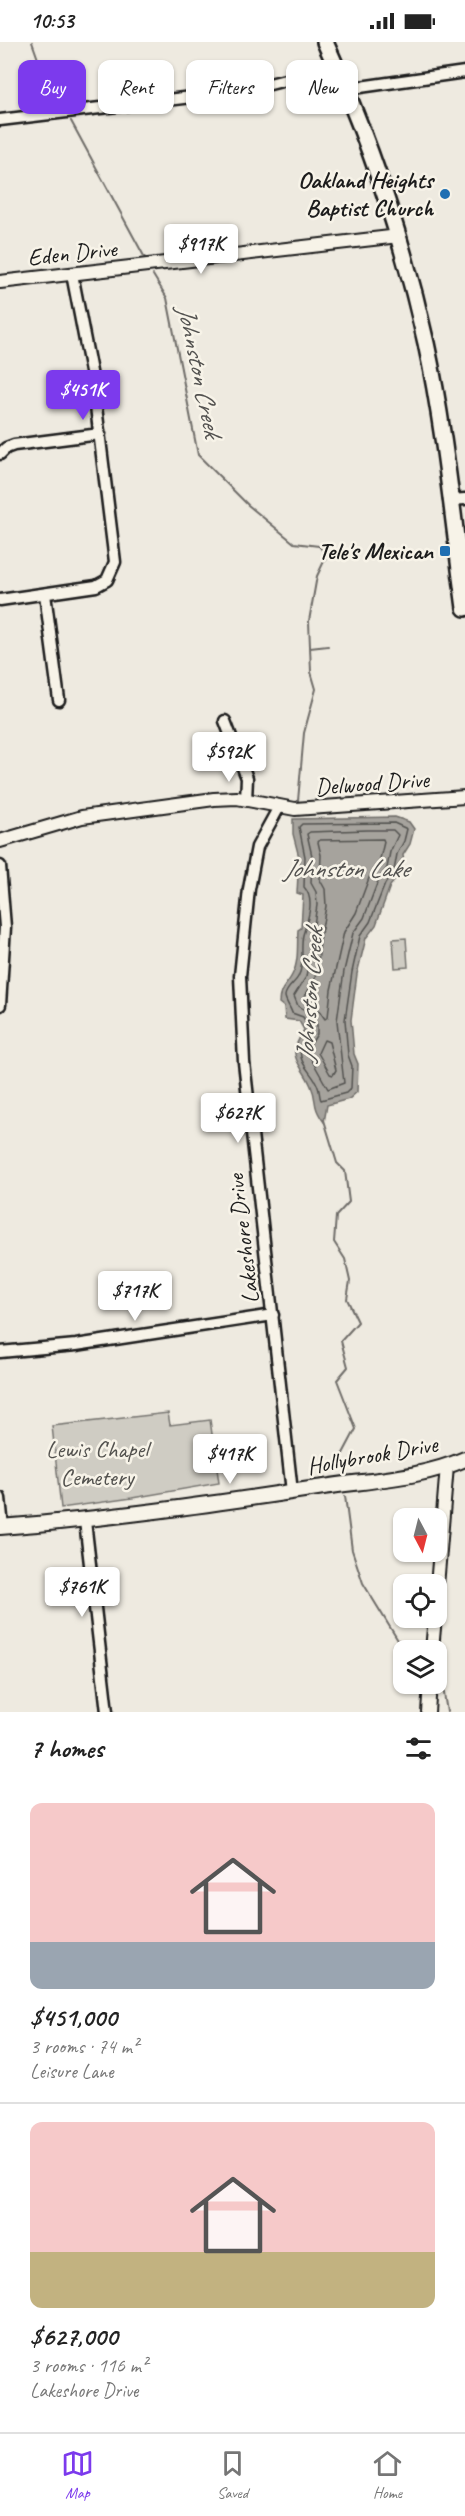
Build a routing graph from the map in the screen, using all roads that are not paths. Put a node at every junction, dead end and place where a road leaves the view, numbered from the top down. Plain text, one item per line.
1 (325, 42) edge
2 (334, 60) edge
3 (465, 72) edge
4 (286, 80) edge
5 (358, 87) edge
6 (356, 114) edge
7 (0, 120) edge
8 (399, 236) junction
9 (72, 274) junction
10 (0, 282) edge
11 (100, 434) junction
12 (0, 454) edge
13 (458, 500) edge
14 (45, 594) junction
15 (0, 600) edge
16 (465, 608) edge
17 (58, 700) dead end
18 (225, 721) dead end
19 (465, 797) edge
20 (246, 800) junction
21 (279, 807) junction
22 (0, 840) edge
23 (0, 866) edge
24 (0, 1005) edge
25 (273, 1316) junction
26 (0, 1352) edge
27 (465, 1459) edge
28 (447, 1466) junction
29 (292, 1492) junction
30 (0, 1498) edge
31 (85, 1521) junction
32 (2, 1527) edge
33 (438, 1574) edge
34 (429, 1694) edge
35 (107, 1712) edge
36 (428, 1712) edge

1 - 2 main road
3 - 5 street
4 - 7 street
6 - 8 main road
8 - 9 street, Eden Drive
8 - 13 main road
9 - 10 street, Eden Drive
9 - 11 street
11 - 12 street
11 - 14 street
13 - 16 main road
14 - 15 street
14 - 17 street
18 - 20 street
19 - 21 street, Delwood Drive
20 - 21 street, Delwood Drive
20 - 22 street, Delwood Drive
21 - 25 street, Lakeshore Drive
23 - 24 street
25 - 26 street
25 - 29 street, Lakeshore Drive
27 - 28 main road, Hollybrook Drive
28 - 29 main road, Hollybrook Drive
28 - 33 street
29 - 31 main road, Hollybrook Drive
30 - 32 street
31 - 32 main road, Hollybrook Drive
31 - 35 street
34 - 36 street

